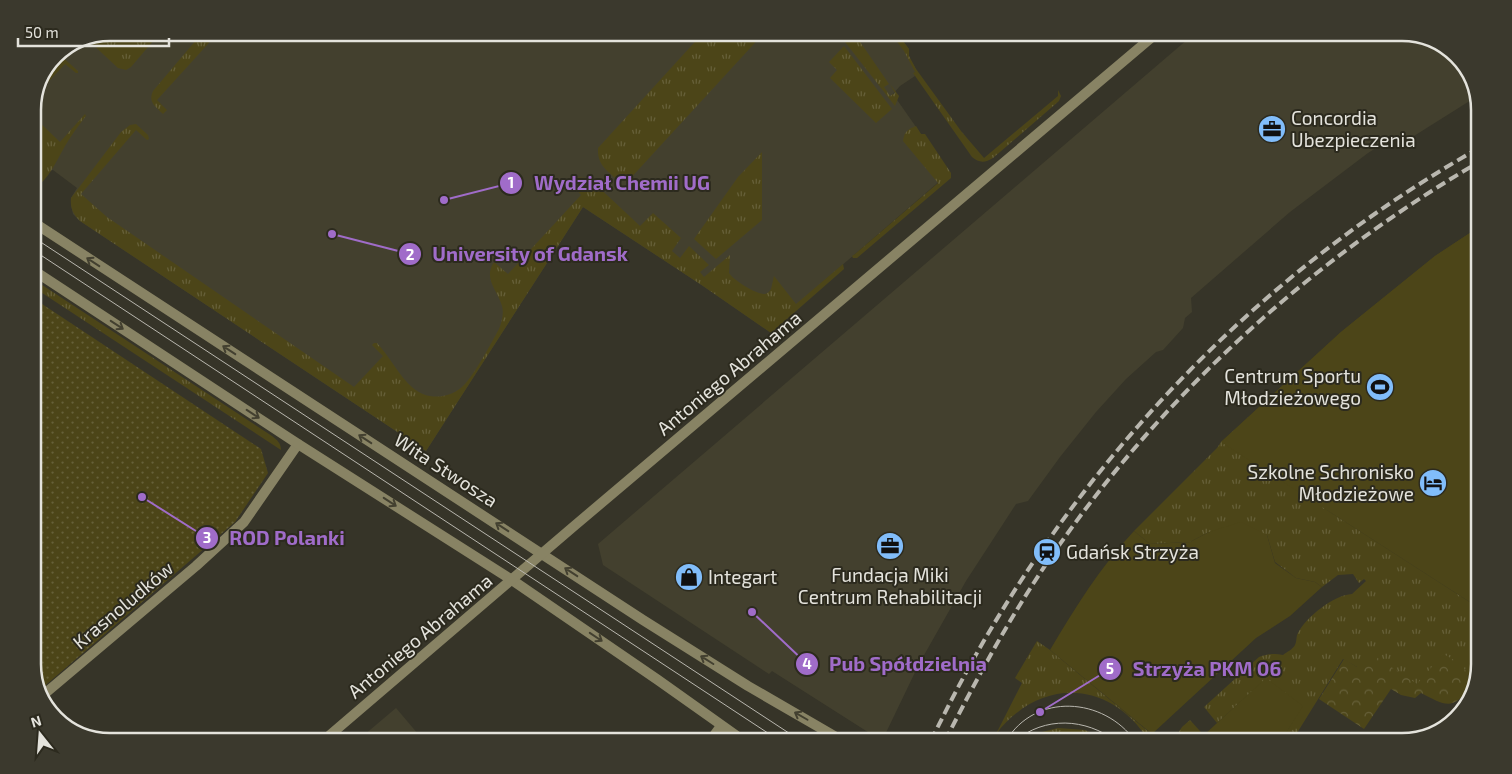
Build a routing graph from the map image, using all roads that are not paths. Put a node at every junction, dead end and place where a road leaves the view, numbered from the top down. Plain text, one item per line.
1 (1147, 41) edge
2 (41, 227) edge
3 (41, 275) edge
4 (298, 444) junction
5 (542, 554) junction
6 (512, 580) junction
7 (47, 692) edge
8 (721, 726) junction
9 (334, 733) edge
10 (716, 733) edge
11 (731, 733) edge
12 (828, 733) edge

1 - 5 street, Antoniego Abrahama
5 -> 2 street, Wita Stwosza
3 -> 4 street
4 -> 6 street
4 - 7 street, Krasnoludków
5 - 6 street, Antoniego Abrahama
12 -> 5 street, Wita Stwosza
6 -> 8 street
6 - 9 street, Antoniego Abrahama
8 - 10 street
8 - 11 street

